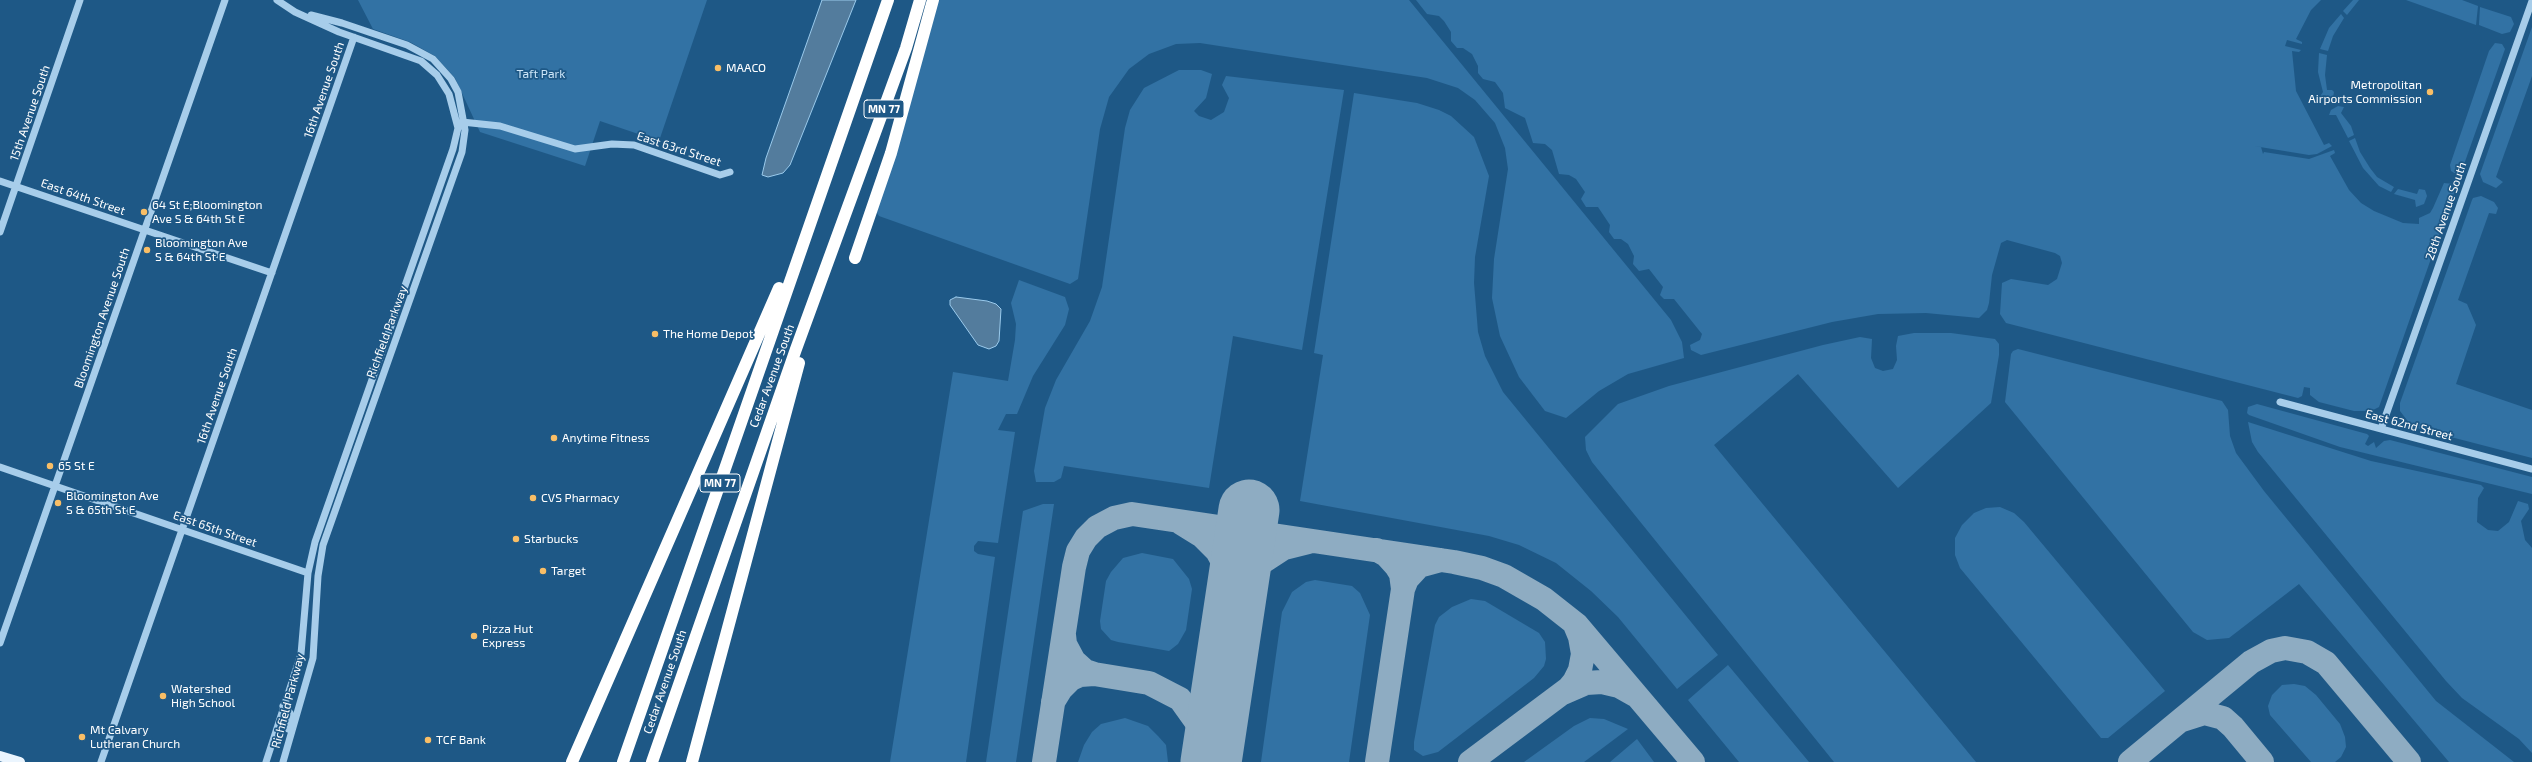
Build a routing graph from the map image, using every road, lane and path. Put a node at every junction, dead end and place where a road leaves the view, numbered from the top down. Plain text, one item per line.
1 (80, 0) edge
2 (225, 0) edge
3 (277, 0) edge
4 (888, 0) edge
5 (920, 0) edge
6 (933, 0) edge
7 (2532, 1) edge
8 (295, 12) junction
9 (354, 37) junction
10 (457, 122) junction
11 (465, 122) junction
12 (730, 172) dead end
13 (0, 181) edge
14 (16, 186) junction
15 (816, 205) junction
16 (845, 216) junction
17 (144, 230) junction
18 (0, 232) edge
19 (855, 258) dead end
20 (272, 273) junction
21 (2280, 402) dead end
22 (2381, 430) junction
23 (0, 467) edge
24 (2532, 469) edge
25 (55, 485) junction
26 (182, 529) junction
27 (308, 573) junction
28 (0, 643) edge
29 (283, 706) junction
30 (0, 756) edge
31 (283, 761) edge
32 (20, 762) edge
33 (101, 762) edge
34 (266, 762) edge
35 (572, 762) edge
36 (623, 762) edge
37 (652, 762) edge
38 (692, 762) edge

1 - 14 street, 15th Avenue South
2 - 17 street, Bloomington Avenue South
3 - 8 street, Richfield Parkway
4 - 15 highway, Cedar Avenue South / MN 77
5 - 16 highway, Cedar Avenue South / MN 77
6 - 19 highway
7 - 22 street, 28th Avenue South
8 - 9 street, Richfield Parkway
8 - 11 street, Richfield Parkway
9 - 10 street, Richfield Parkway
9 - 20 street, 16th Avenue South
10 - 11 street, East 63rd Street
10 - 27 street, Richfield Parkway
11 - 12 street, East 63rd Street
11 - 31 street, Richfield Parkway
13 - 14 street, East 64th Street
14 - 17 street, East 64th Street
14 - 18 street, 15th Avenue South
15 - 35 highway
15 - 36 highway, Cedar Avenue South / MN 77
16 - 37 highway, Cedar Avenue South / MN 77
16 - 38 highway
17 - 20 street, East 64th Street
17 - 25 street, Bloomington Avenue South
20 - 26 street, 16th Avenue South
21 - 22 street, East 62nd Street
22 - 24 street, East 62nd Street
23 - 25 street, East 65th Street
25 - 26 street, East 65th Street
25 - 28 street, Bloomington Avenue South
26 - 27 street, East 65th Street
26 - 33 street, 16th Avenue South
27 - 29 street, Richfield Parkway
29 - 31 street
29 - 34 street, Richfield Parkway
30 - 32 main road

